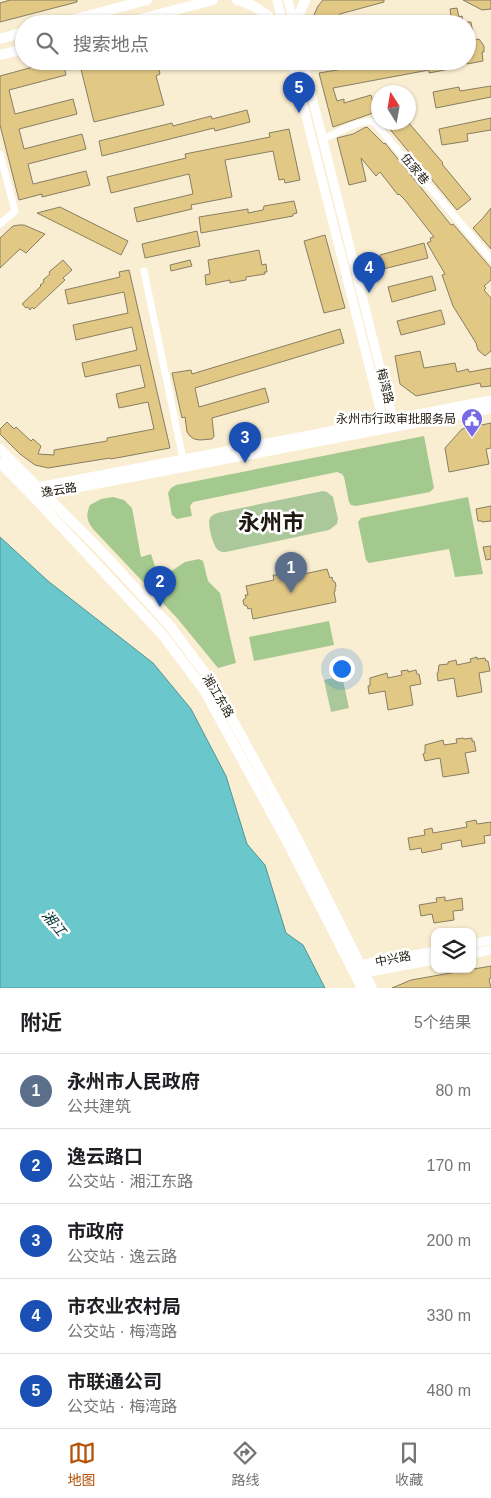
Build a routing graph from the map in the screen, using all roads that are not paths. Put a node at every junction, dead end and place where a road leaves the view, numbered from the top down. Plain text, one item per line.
1 (148, 0) edge
2 (213, 0) edge
3 (237, 0) edge
4 (277, 0) edge
5 (288, 0) edge
6 (305, 0) edge
7 (129, 2) edge
8 (86, 15) edge
9 (156, 15) edge
10 (268, 15) edge
11 (281, 15) edge
12 (292, 15) edge
13 (299, 15) edge
14 (15, 34) edge
15 (0, 38) edge
16 (15, 51) edge
17 (0, 55) edge
18 (294, 70) edge
19 (305, 70) edge
20 (323, 139) junction
21 (0, 154) edge
22 (1, 221) edge
23 (491, 259) edge
24 (144, 271) dead end
25 (491, 400) edge
26 (491, 409) edge
27 (393, 419) junction
28 (383, 421) junction
29 (390, 428) junction
30 (0, 449) edge
31 (183, 459) junction
32 (0, 463) edge
33 (38, 491) junction
34 (491, 940) edge
35 (476, 943) edge
36 (491, 950) edge
37 (431, 952) edge
38 (476, 953) edge
39 (431, 961) edge
40 (358, 970) junction
41 (362, 988) edge
42 (372, 988) edge

1 - 7 main road
2 - 9 main road
3 - 10 main road
4 - 11 street
5 - 12 street
6 - 13 main road
7 - 8 main road
14 - 15 main road
16 - 17 main road
18 - 28 street, 梅湾路
19 - 20 street, 梅湾路
20 - 23 street, 伍家巷
20 - 27 street, 梅湾路
21 - 22 street
24 - 31 street
25 - 27 street, 逸云路
26 - 29 street, 逸云路
27 - 28 street, 逸云路
27 - 29 street, 梅湾路
28 - 29 street, 梅湾路
28 - 31 street, 逸云路
29 - 33 street, 逸云路
30 - 33 main road, 湘江东路
31 - 33 street, 逸云路
32 - 33 main road, 湘江东路
33 - 40 main road, 湘江东路
34 - 35 street
36 - 38 street
37 - 40 street, 中兴路
39 - 40 street, 中兴路
40 - 41 main road, 湘江东路
40 - 42 main road, 湘江东路

